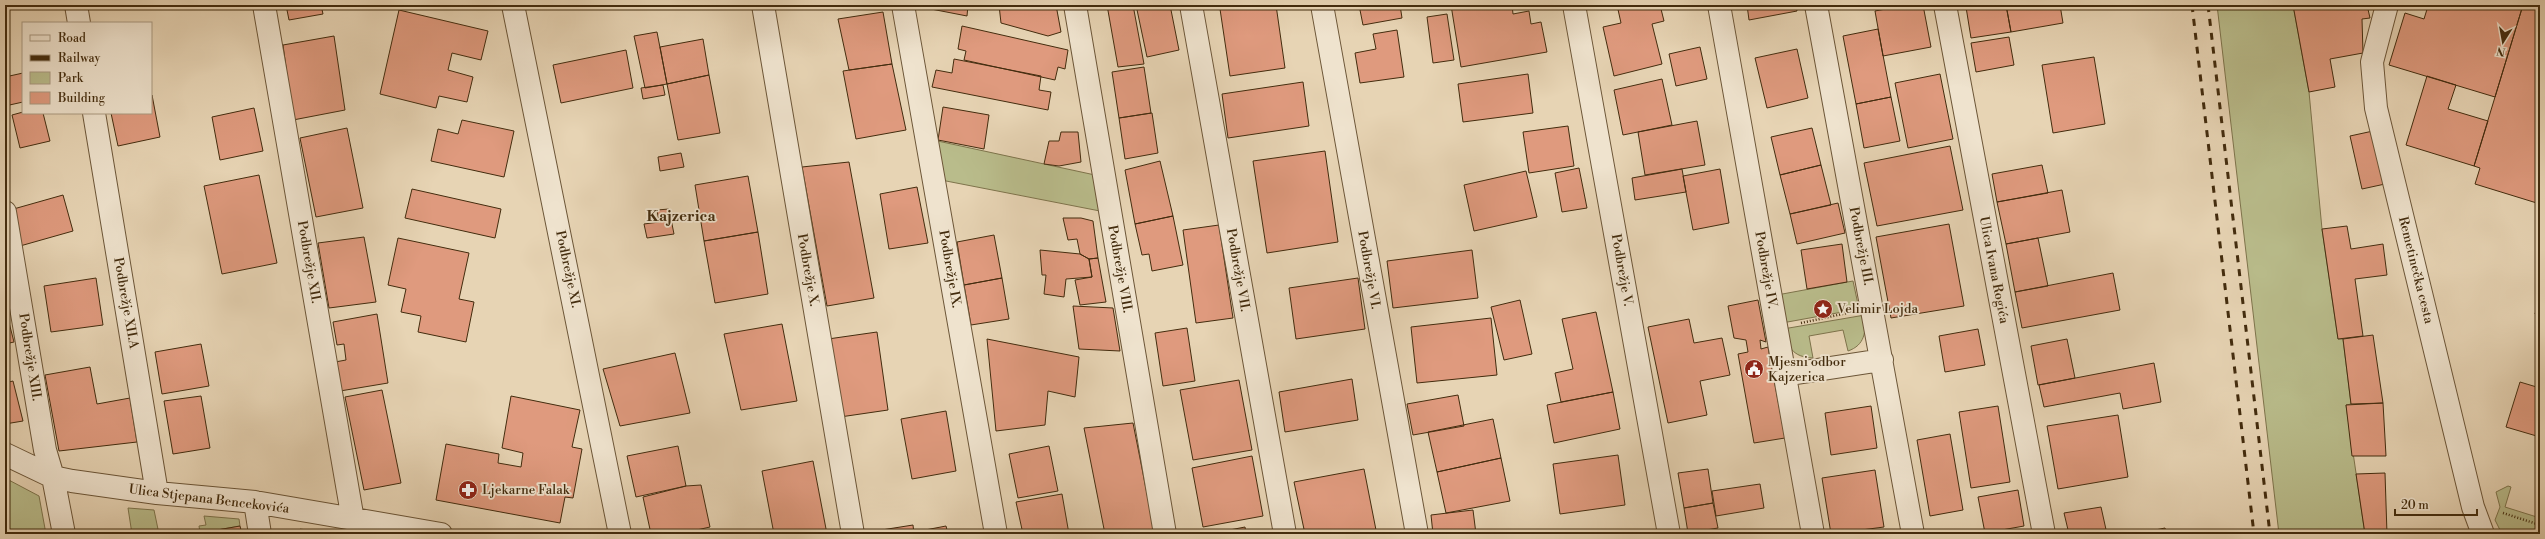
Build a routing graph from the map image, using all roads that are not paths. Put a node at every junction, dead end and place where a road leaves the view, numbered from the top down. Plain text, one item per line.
1 (76, 5) edge
2 (264, 5) edge
3 (513, 5) edge
4 (763, 5) edge
5 (903, 5) edge
6 (1075, 5) edge
7 (1191, 5) edge
8 (1322, 5) edge
9 (1574, 5) edge
10 (1719, 5) edge
11 (1816, 5) edge
12 (1945, 5) edge
13 (2387, 5) edge
14 (79, 22) edge
15 (94, 114) edge
16 (5, 212) edge
17 (1882, 360) junction
18 (1784, 375) junction
19 (5, 454) edge
20 (53, 477) junction
21 (157, 492) junction
22 (255, 502) junction
23 (353, 520) junction
24 (64, 534) edge
25 (260, 534) edge
26 (441, 534) edge
27 (620, 534) edge
28 (853, 534) edge
29 (996, 534) edge
30 (1165, 534) edge
31 (1285, 534) edge
32 (1417, 534) edge
33 (1669, 534) edge
34 (1813, 534) edge
35 (1913, 534) edge
36 (2044, 534) edge
37 (2482, 534) edge

1 - 14 street
2 - 23 street, Podbrežje XII.
3 - 27 street, Podbrežje XI.
4 - 28 street, Podbrežje X.
5 - 29 street, Podbrežje IX.
6 - 30 street, Podbrežje VIII.
7 - 31 street, Podbrežje VII.
8 - 32 street, Podbrežje VI.
9 - 33 street, Podbrežje V.
10 - 18 street, Podbrežje IV.
11 - 17 street, Podbrežje III.
12 - 36 street, Ulica Ivana Rogića
13 - 37 street, Remetinečka cesta
15 - 21 street, Podbrežje XII.A
16 - 20 street, Podbrežje XIII.
17 - 18 street
17 - 35 street, Podbrežje III.
18 - 34 street, Podbrežje IV.
19 - 20 street, Ulica Stjepana Bencekovića
20 - 21 street, Ulica Stjepana Bencekovića
20 - 24 street, Podbrežje XIII.
21 - 22 street, Ulica Stjepana Bencekovića
22 - 23 street, Ulica Stjepana Bencekovića
22 - 25 street
23 - 26 street, Ulica Stjepana Bencekovića

